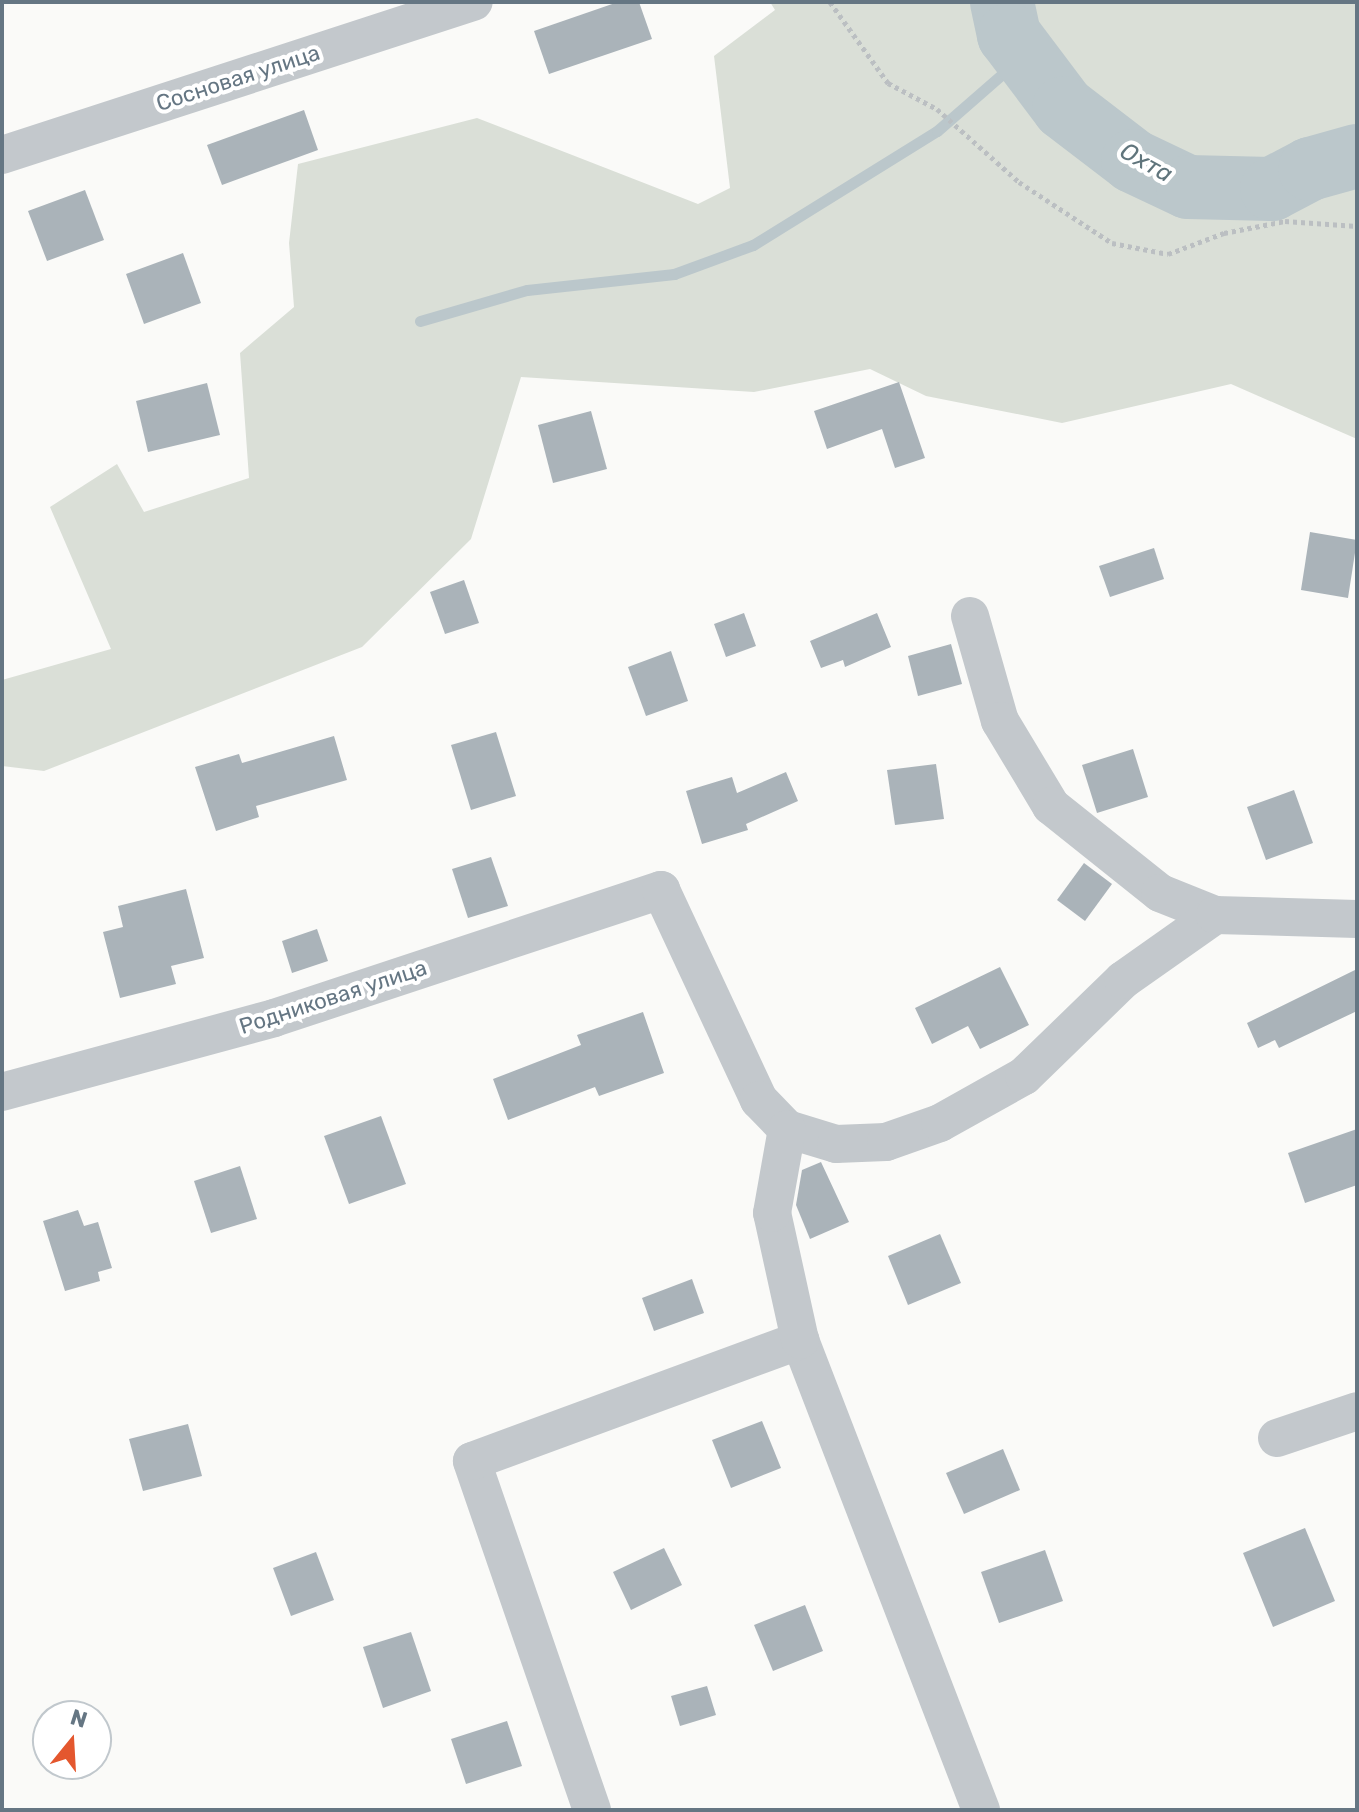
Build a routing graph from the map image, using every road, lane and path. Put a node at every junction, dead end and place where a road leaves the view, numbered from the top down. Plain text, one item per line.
1 (474, 2) edge
2 (830, 2) edge
3 (2, 155) edge
4 (1357, 226) edge
5 (970, 616) dead end
6 (1215, 915) junction
7 (1357, 919) edge
8 (2, 1092) edge
9 (787, 1129) junction
10 (800, 1340) junction
11 (1357, 1411) edge
12 (1277, 1438) dead end
13 (592, 1810) edge
14 (981, 1810) edge

1 - 3 street, Сосновая улица
2 - 4 path
5 - 6 street
6 - 7 street
6 - 9 street
8 - 9 street, Родниковая улица
9 - 10 street
10 - 13 street
10 - 14 street
11 - 12 street

